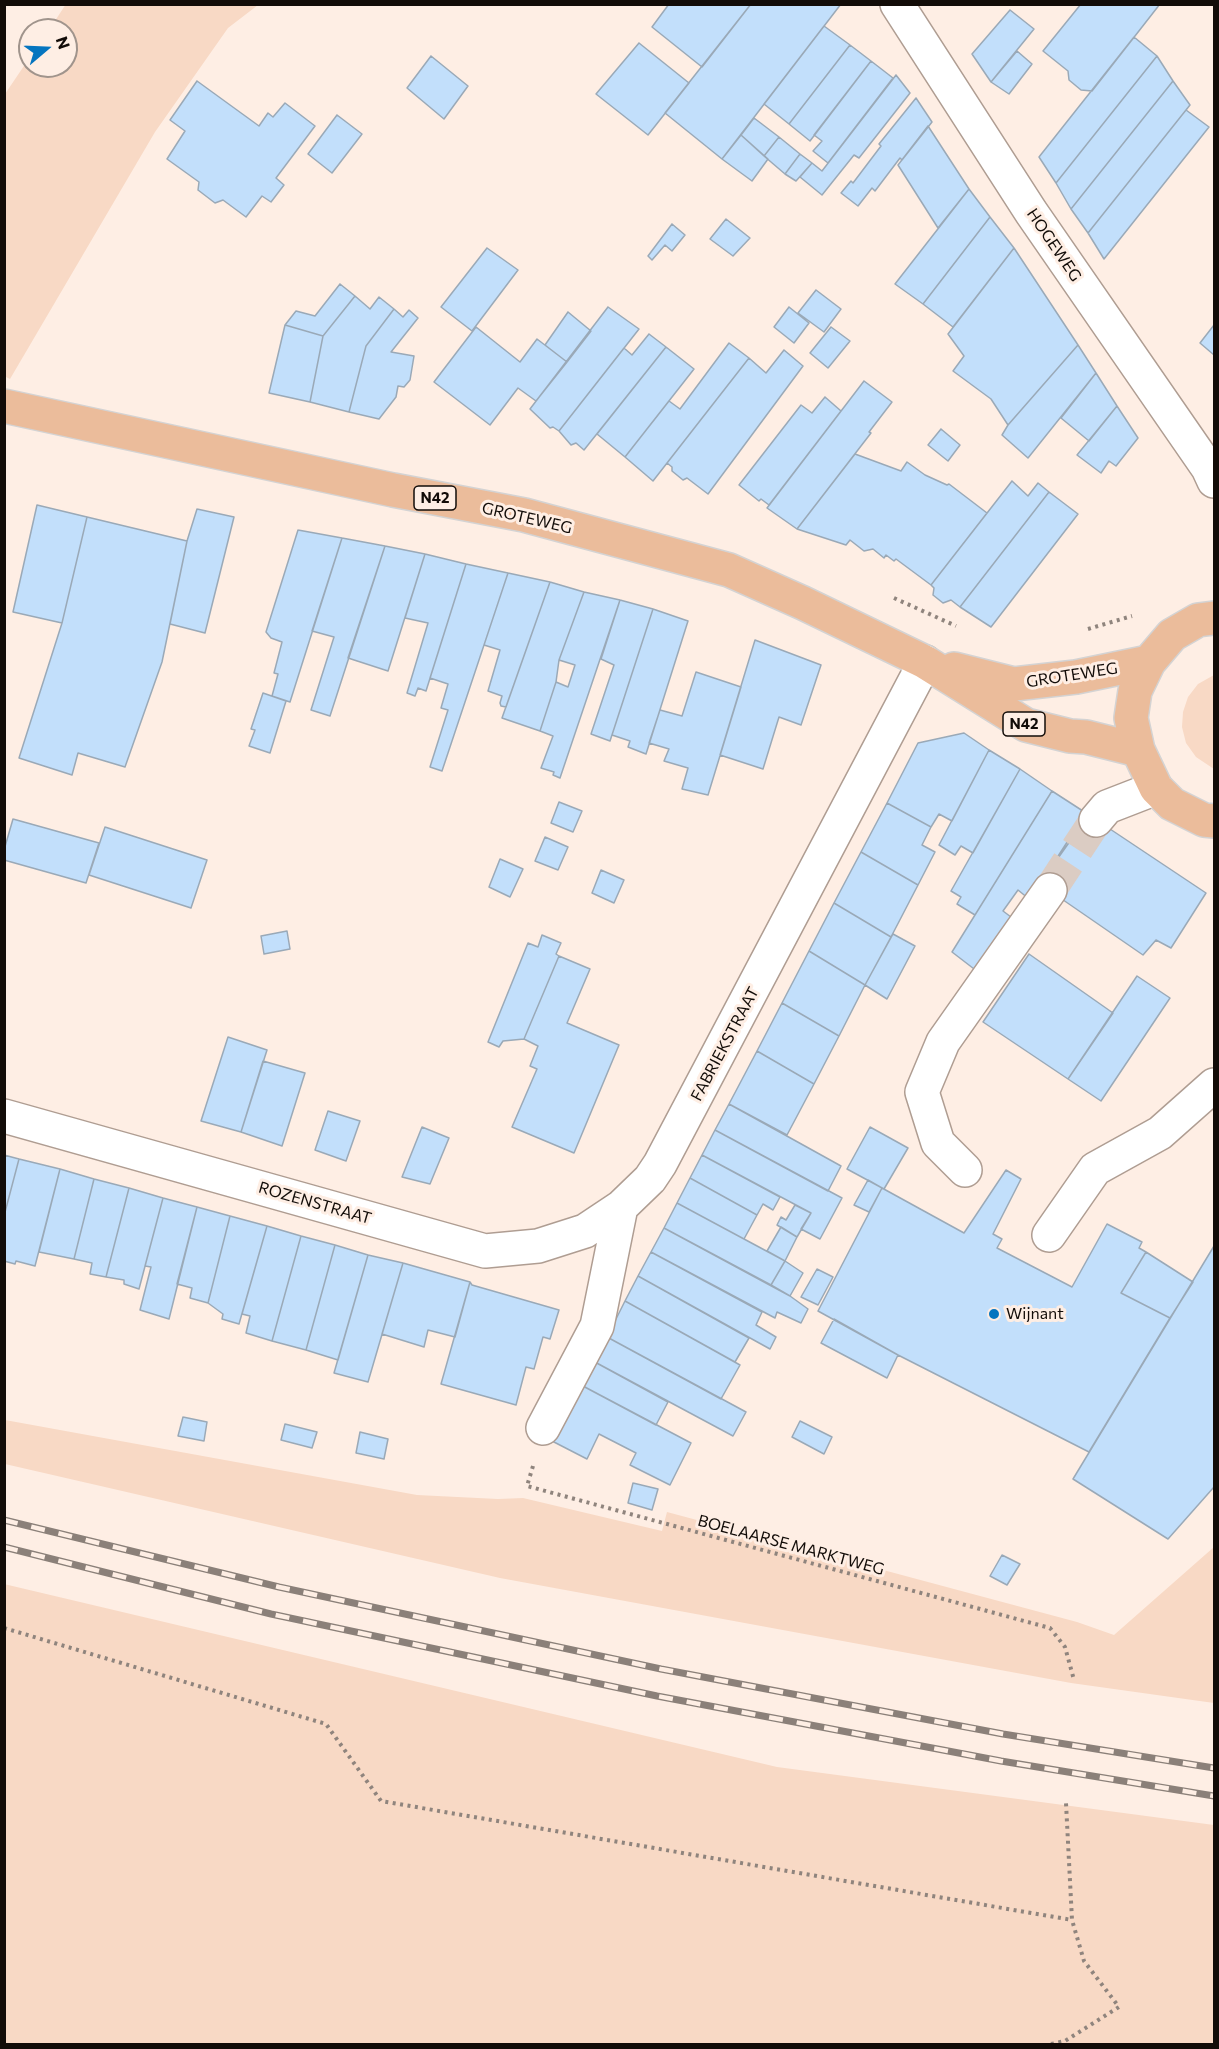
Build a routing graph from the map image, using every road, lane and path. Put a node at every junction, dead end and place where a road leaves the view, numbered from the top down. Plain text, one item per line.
1 (897, 4) edge
2 (4, 406) edge
3 (1215, 481) edge
4 (887, 596) dead end
5 (1206, 619) edge
6 (961, 629) dead end
7 (1084, 631) dead end
8 (925, 662) junction
9 (1149, 662) junction
10 (1138, 750) junction
11 (1156, 788) junction
12 (1096, 820) tunnel mouth
13 (1215, 821) edge
14 (1050, 890) tunnel mouth
15 (1215, 1085) edge
16 (4, 1116) edge
17 (965, 1170) dead end
18 (621, 1206) junction
19 (1049, 1235) dead end
20 (543, 1428) joint
21 (4, 1628) edge
22 (1074, 1680) dead end
23 (1066, 1803) dead end
24 (1072, 1920) junction
25 (1051, 2044) edge

1 - 3 street, HOGEWEG
2 - 8 main road, GROTEWEG / N42
4 - 6 path
5 - 7 path
5 - 9 main road, GROTEWEG
8 - 9 main road, GROTEWEG / N42
8 - 10 main road, GROTEWEG / N42
8 - 18 street, FABRIEKSTRAAT
9 - 10 main road, GROTEWEG
10 - 11 main road, GROTEWEG
11 - 12 street
11 - 13 main road, GROTEWEG
14 - 17 street
15 - 19 street
16 - 18 street, ROZENSTRAAT
18 - 20 street
20 - 22 path, BOELAARSE MARKTWEG
21 - 24 path
23 - 24 path
24 - 25 path

